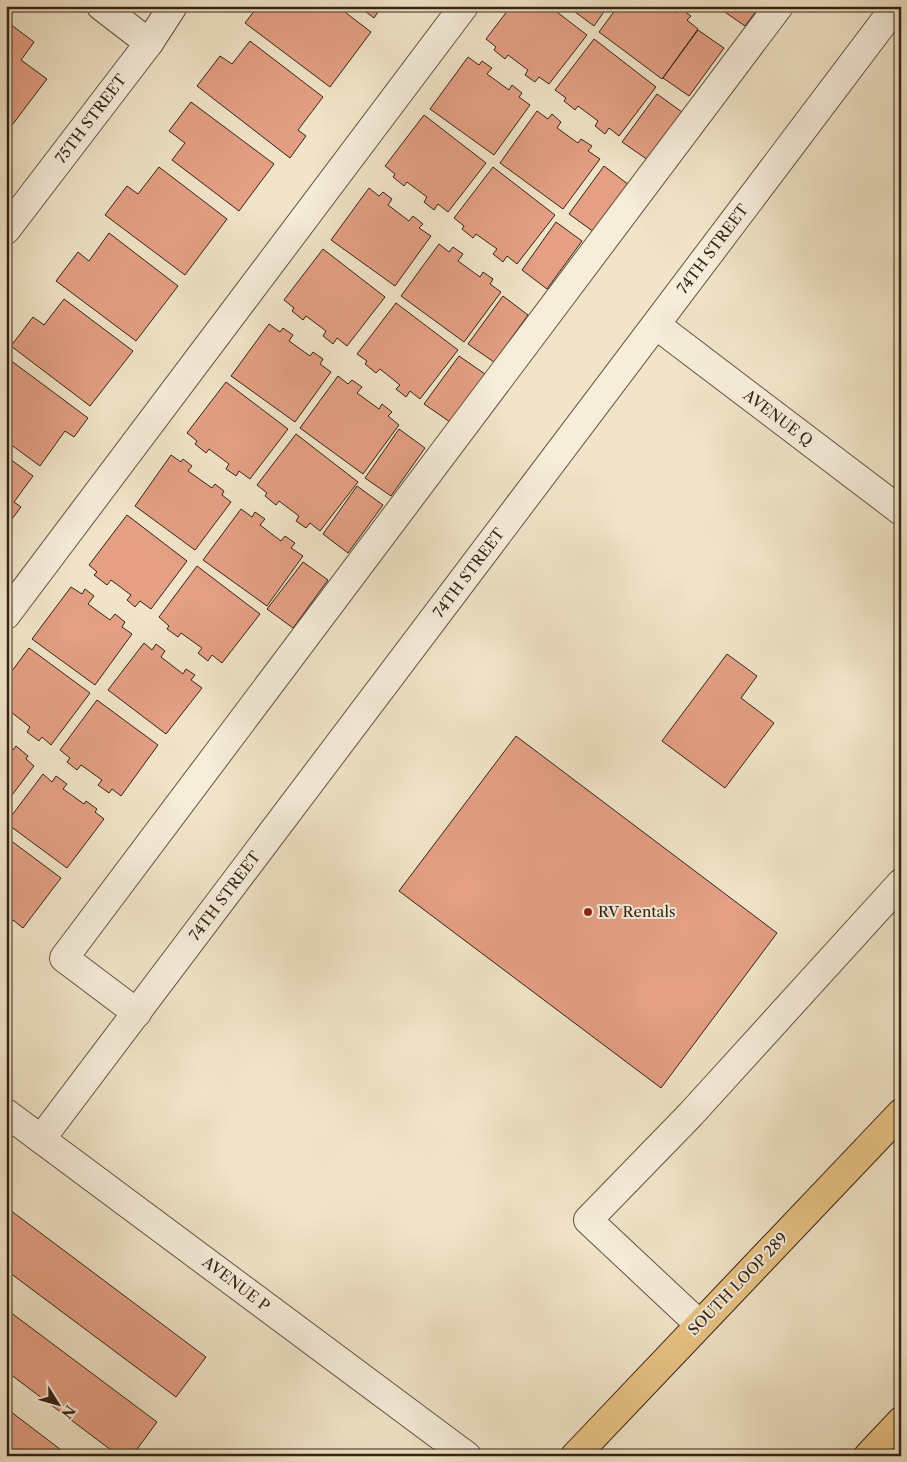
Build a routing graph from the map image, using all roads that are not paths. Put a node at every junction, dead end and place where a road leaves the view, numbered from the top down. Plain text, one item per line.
1 (100, 6) edge
2 (173, 6) edge
3 (464, 6) edge
4 (779, 6) edge
5 (896, 6) edge
6 (148, 42) junction
7 (7, 228) edge
8 (656, 325) junction
9 (901, 511) edge
10 (6, 615) edge
11 (901, 883) edge
12 (136, 1013) junction
13 (6, 1113) edge
14 (901, 1113) edge
15 (41, 1139) junction
16 (699, 1324) junction
17 (901, 1421) edge
18 (467, 1456) edge
19 (575, 1456) edge
20 (868, 1456) edge

1 - 6 street
2 - 6 street, 75TH STREET
3 - 10 street
4 - 12 street
5 - 8 street, 74TH STREET
6 - 7 street, 75TH STREET
8 - 9 street, AVENUE Q
8 - 12 street, 74TH STREET
11 - 16 street
12 - 15 street, 74TH STREET
13 - 15 street, AVENUE P
14 - 16 main road, SOUTH LOOP 289
15 - 18 street, AVENUE P
16 - 19 main road, SOUTH LOOP 289
17 - 20 main road

